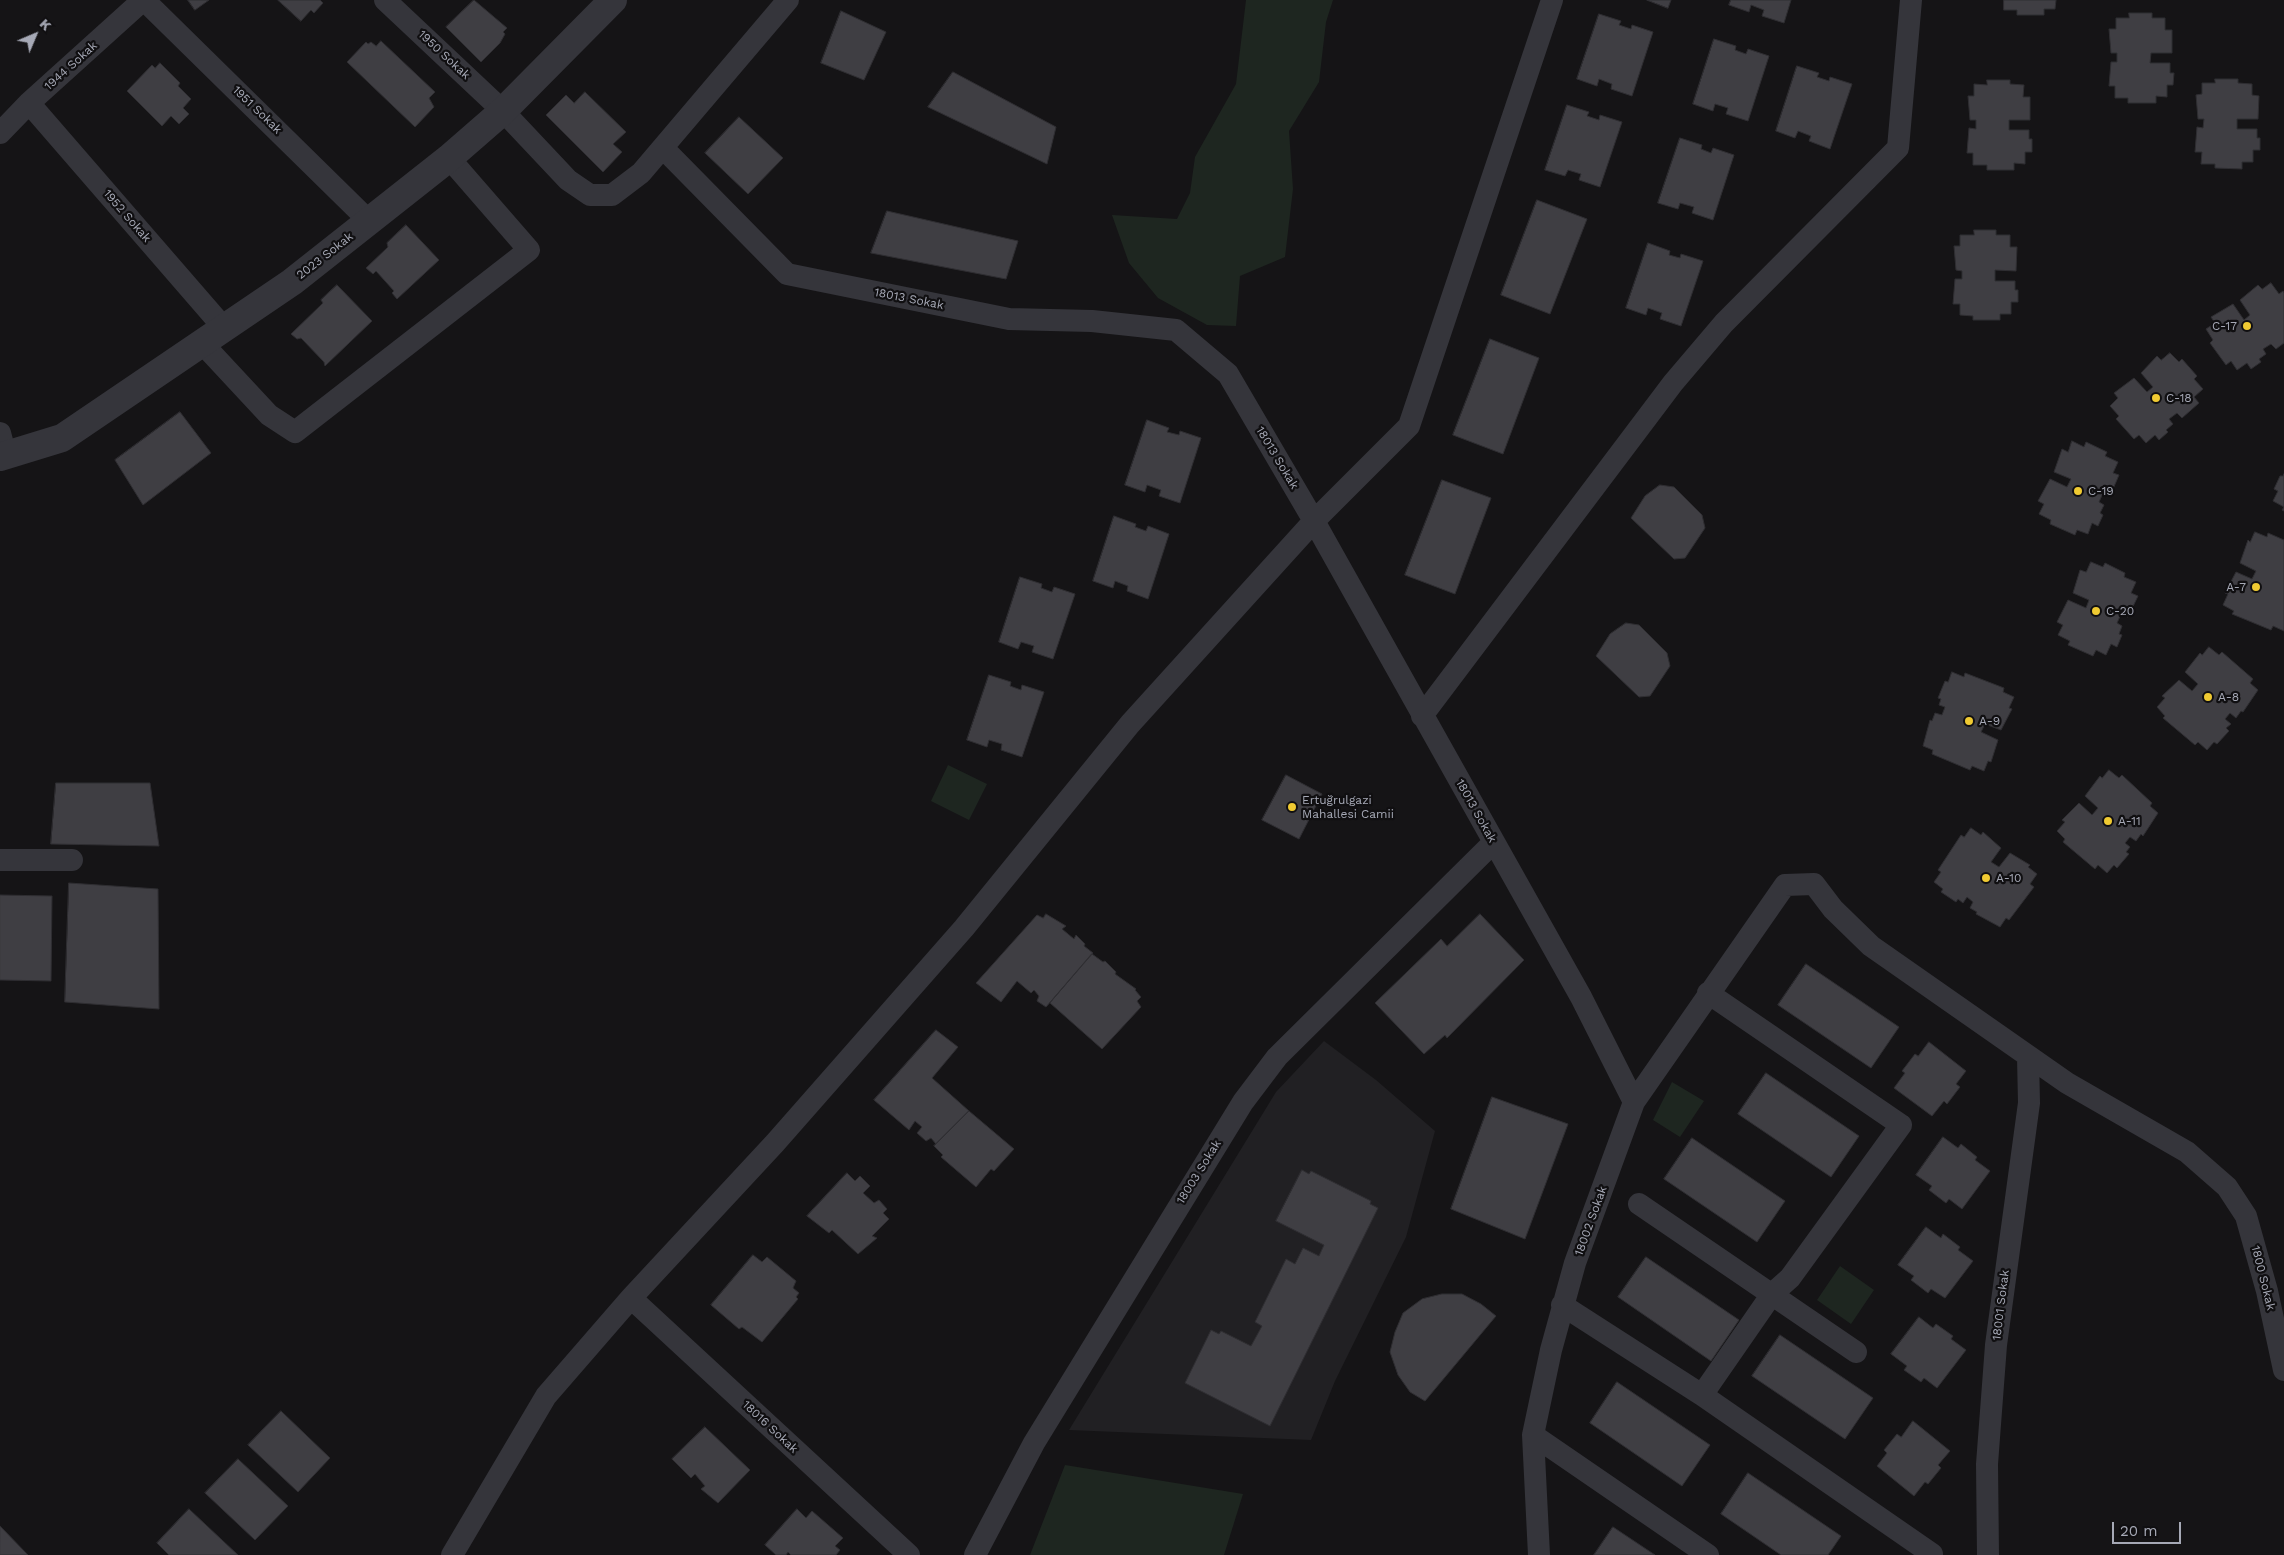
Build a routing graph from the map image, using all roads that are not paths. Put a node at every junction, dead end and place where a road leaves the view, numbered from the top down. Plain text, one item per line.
1 (144, 0) edge
2 (385, 0) edge
3 (613, 0) edge
4 (788, 0) edge
5 (1552, 0) edge
6 (1911, 0) edge
7 (29, 103) junction
8 (503, 111) junction
9 (0, 133) edge
10 (663, 148) junction
11 (449, 158) junction
12 (369, 221) junction
13 (213, 335) junction
14 (2, 449) edge
15 (1314, 520) junction
16 (1422, 716) junction
17 (1493, 843) junction
18 (0, 860) edge
19 (72, 860) dead end
20 (1708, 993) junction
21 (2028, 1057) junction
22 (1634, 1102) junction
23 (1639, 1204) dead end
24 (1772, 1294) junction
25 (631, 1298) junction
26 (1562, 1306) junction
27 (1856, 1352) dead end
28 (2284, 1370) edge
29 (1702, 1395) junction
30 (1533, 1436) junction
31 (1932, 1554) dead end
32 (452, 1555) edge
33 (909, 1555) edge
34 (975, 1555) edge
35 (1539, 1555) edge
36 (1708, 1555) edge
37 (1988, 1555) edge

1 - 7 street, 1944 Sokak
1 - 12 street, 1951 Sokak
2 - 8 street, 1950 Sokak
3 - 8 street, 2023 Sokak
4 - 10 street, 1950 Sokak
5 - 15 street
6 - 16 street
7 - 9 street, 1944 Sokak
7 - 13 street, 1952 Sokak
8 - 10 street, 1950 Sokak
8 - 11 street, 2023 Sokak
10 - 15 street, 18013 Sokak
11 - 12 street, 2023 Sokak
11 - 13 street, 1952 Sokak
12 - 13 street, 2023 Sokak
13 - 14 street, 2023 Sokak
15 - 16 street, 18013 Sokak
15 - 25 street
16 - 17 street, 18013 Sokak
17 - 22 street, 18013 Sokak
17 - 34 street, 18003 Sokak
18 - 19 street
20 - 21 street, 18002 Sokak
20 - 22 street, 18002 Sokak
20 - 24 street
21 - 28 street, 1800 Sokak
21 - 37 street, 18001 Sokak
22 - 26 street, 18002 Sokak
23 - 24 street
24 - 27 street
24 - 29 street
25 - 32 street
25 - 33 street, 18016 Sokak
26 - 29 street
26 - 30 street, 18002 Sokak
29 - 31 street
30 - 35 street, 18002 Sokak
30 - 36 street

